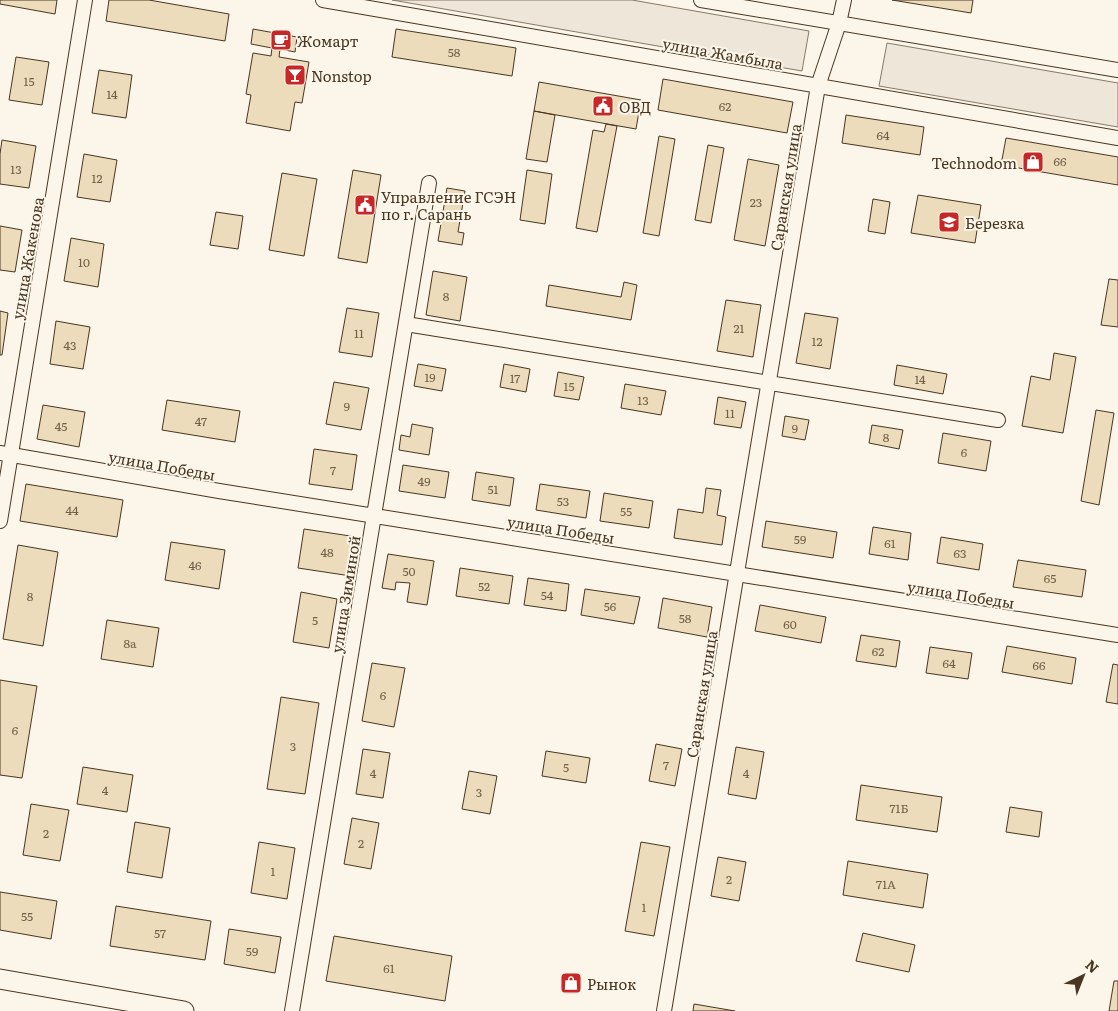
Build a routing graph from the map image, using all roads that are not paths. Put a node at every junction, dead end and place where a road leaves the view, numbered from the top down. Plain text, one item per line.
1 (85, 0) edge
2 (322, 0) edge
3 (701, 0) edge
4 (844, 0) edge
5 (840, 23) junction
6 (1118, 70) edge
7 (818, 86) junction
8 (1118, 138) edge
9 (429, 183) dead end
10 (406, 324) junction
11 (769, 382) junction
12 (998, 420) dead end
13 (5, 454) edge
14 (375, 515) junction
15 (0, 521) edge
16 (737, 574) junction
17 (1118, 635) edge
18 (0, 979) edge
19 (184, 1011) edge
20 (292, 1011) edge
21 (664, 1011) edge

1 - 13 street, улица Жакенова
2 - 7 street, улица Жамбыла
3 - 5 street
4 - 5 street, Саранская улица
5 - 6 street
5 - 7 street, Саранская улица
7 - 8 street, улица Жамбыла
7 - 11 street, Саранская улица
9 - 10 street, улица Зиминой
10 - 11 street
10 - 14 street, улица Зиминой
11 - 12 street
11 - 16 street, Саранская улица
13 - 14 street, улица Победы
13 - 15 street, улица Жакенова
14 - 16 street, улица Победы
14 - 20 street, улица Зиминой
16 - 17 street, улица Победы
16 - 21 street, Саранская улица
18 - 19 main road

